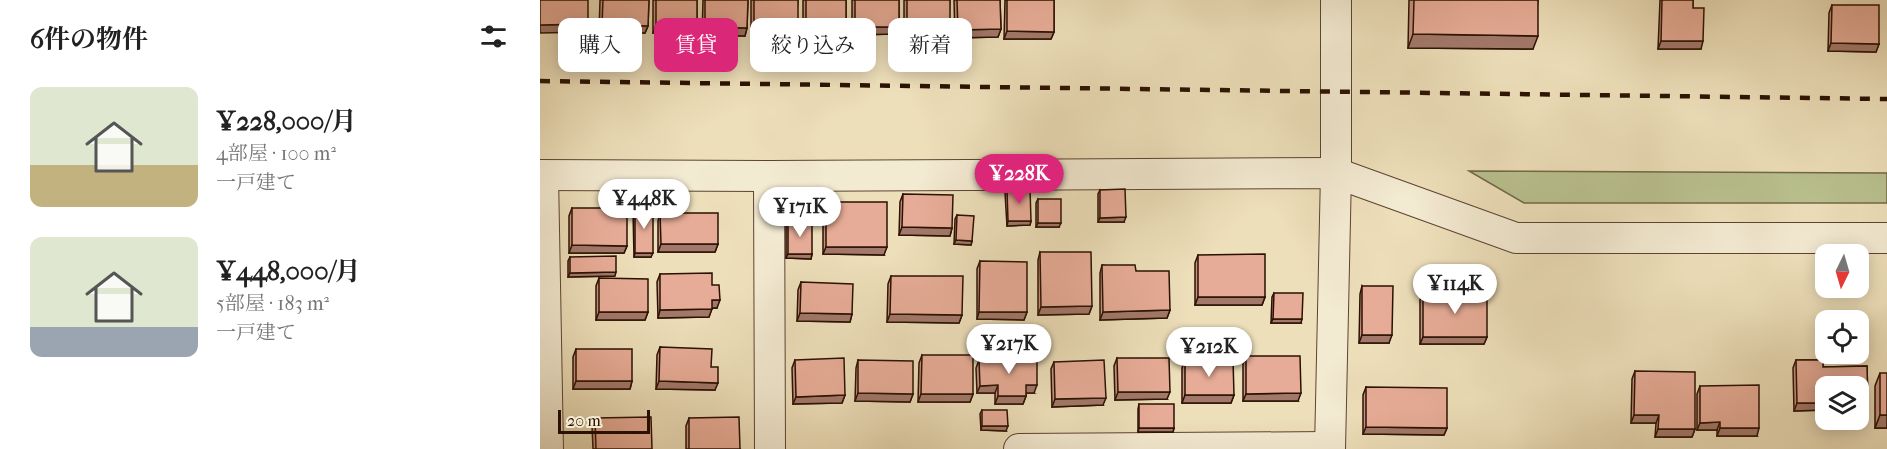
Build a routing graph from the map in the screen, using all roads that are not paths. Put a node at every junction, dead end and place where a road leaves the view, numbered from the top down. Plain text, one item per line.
1 (1336, 0) edge
2 (1336, 173) junction
3 (542, 175) edge
4 (769, 176) junction
5 (1887, 238) edge
6 (1330, 448) edge
7 (548, 449) edge
8 (770, 449) edge
9 (1019, 449) edge

1 - 2 street
2 - 4 street
2 - 5 street
2 - 6 street
3 - 4 street
3 - 7 street
4 - 8 street
6 - 9 street

